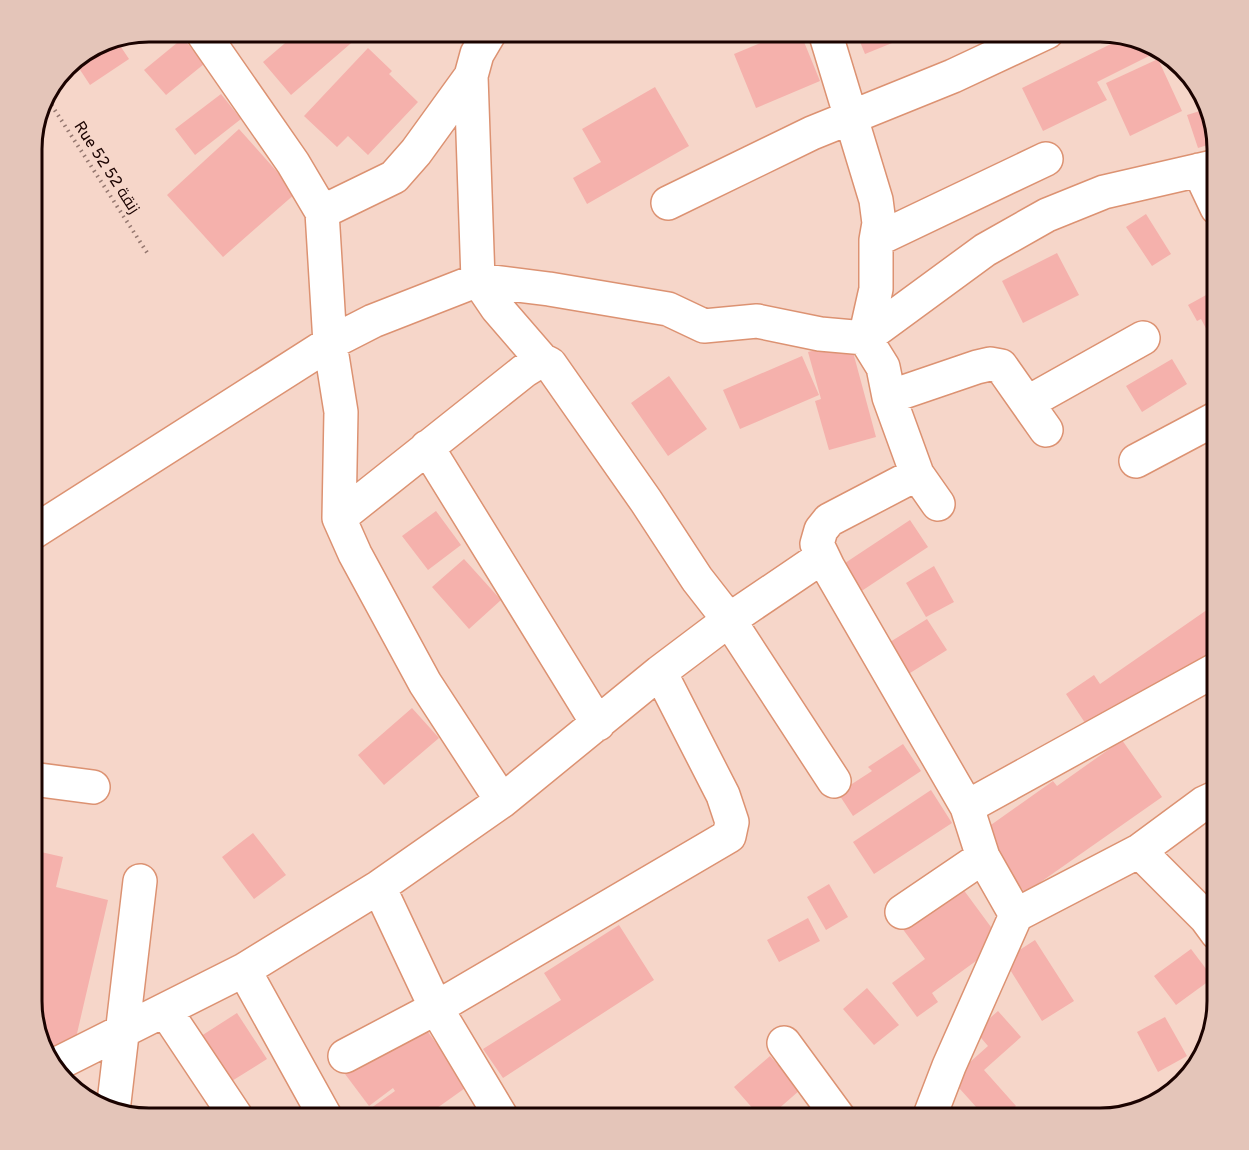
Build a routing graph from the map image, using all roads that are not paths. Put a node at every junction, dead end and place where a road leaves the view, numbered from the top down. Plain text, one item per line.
1 (209, 42) edge
2 (484, 42) edge
3 (828, 42) edge
4 (1026, 42) edge
5 (471, 76) junction
6 (852, 117) junction
7 (1046, 159) dead end
8 (1207, 168) edge
9 (668, 203) dead end
10 (322, 213) junction
11 (876, 240) junction
12 (478, 280) junction
13 (865, 338) junction
14 (1143, 338) dead end
15 (330, 343) junction
16 (542, 360) junction
17 (889, 397) junction
18 (1027, 403) junction
19 (1207, 423) edge
20 (1046, 430) dead end
21 (427, 447) junction
22 (1136, 461) dead end
23 (917, 474) junction
24 (938, 504) dead end
25 (339, 518) junction
26 (42, 527) edge
27 (822, 557) junction
28 (729, 620) junction
29 (660, 672) junction
30 (1207, 675) edge
31 (598, 724) junction
32 (42, 780) edge
33 (834, 781) dead end
34 (93, 787) dead end
35 (502, 801) junction
36 (1207, 802) edge
37 (967, 807) junction
38 (1139, 850) junction
39 (983, 857) junction
40 (140, 882) dead end
41 (379, 887) junction
42 (902, 912) dead end
43 (1016, 915) junction
44 (1207, 919) edge
45 (244, 970) junction
46 (436, 1008) junction
47 (165, 1010) junction
48 (122, 1031) junction
49 (784, 1043) dead end
50 (345, 1056) dead end
51 (61, 1062) edge
52 (114, 1102) edge
53 (230, 1108) edge
54 (320, 1108) edge
55 (496, 1108) edge
56 (831, 1108) edge
57 (933, 1108) edge

1 - 10 street
2 - 5 street
3 - 6 street
4 - 6 street
5 - 10 street
5 - 12 street
6 - 9 street
6 - 11 street
7 - 11 street
8 - 13 street
10 - 15 street
11 - 13 street
12 - 13 street
12 - 15 street
12 - 16 street
13 - 17 street
14 - 18 street
15 - 25 street
15 - 26 street
16 - 21 street
16 - 28 street
17 - 18 street
17 - 23 street
18 - 20 street
19 - 22 street
21 - 25 street
21 - 31 street
23 - 24 street
23 - 27 street
25 - 35 street
27 - 28 street
27 - 37 street
28 - 29 street
28 - 33 street
29 - 31 street
29 - 46 street
30 - 37 street
31 - 35 street
32 - 34 street
35 - 41 street
36 - 38 street
37 - 39 street
38 - 43 street
38 - 44 street
39 - 42 street
39 - 43 street
40 - 48 street
41 - 45 street
41 - 46 street
43 - 57 street
45 - 47 street
45 - 54 street
46 - 50 street
46 - 55 street
47 - 48 street
47 - 53 street
48 - 51 street
48 - 52 street
49 - 56 street

